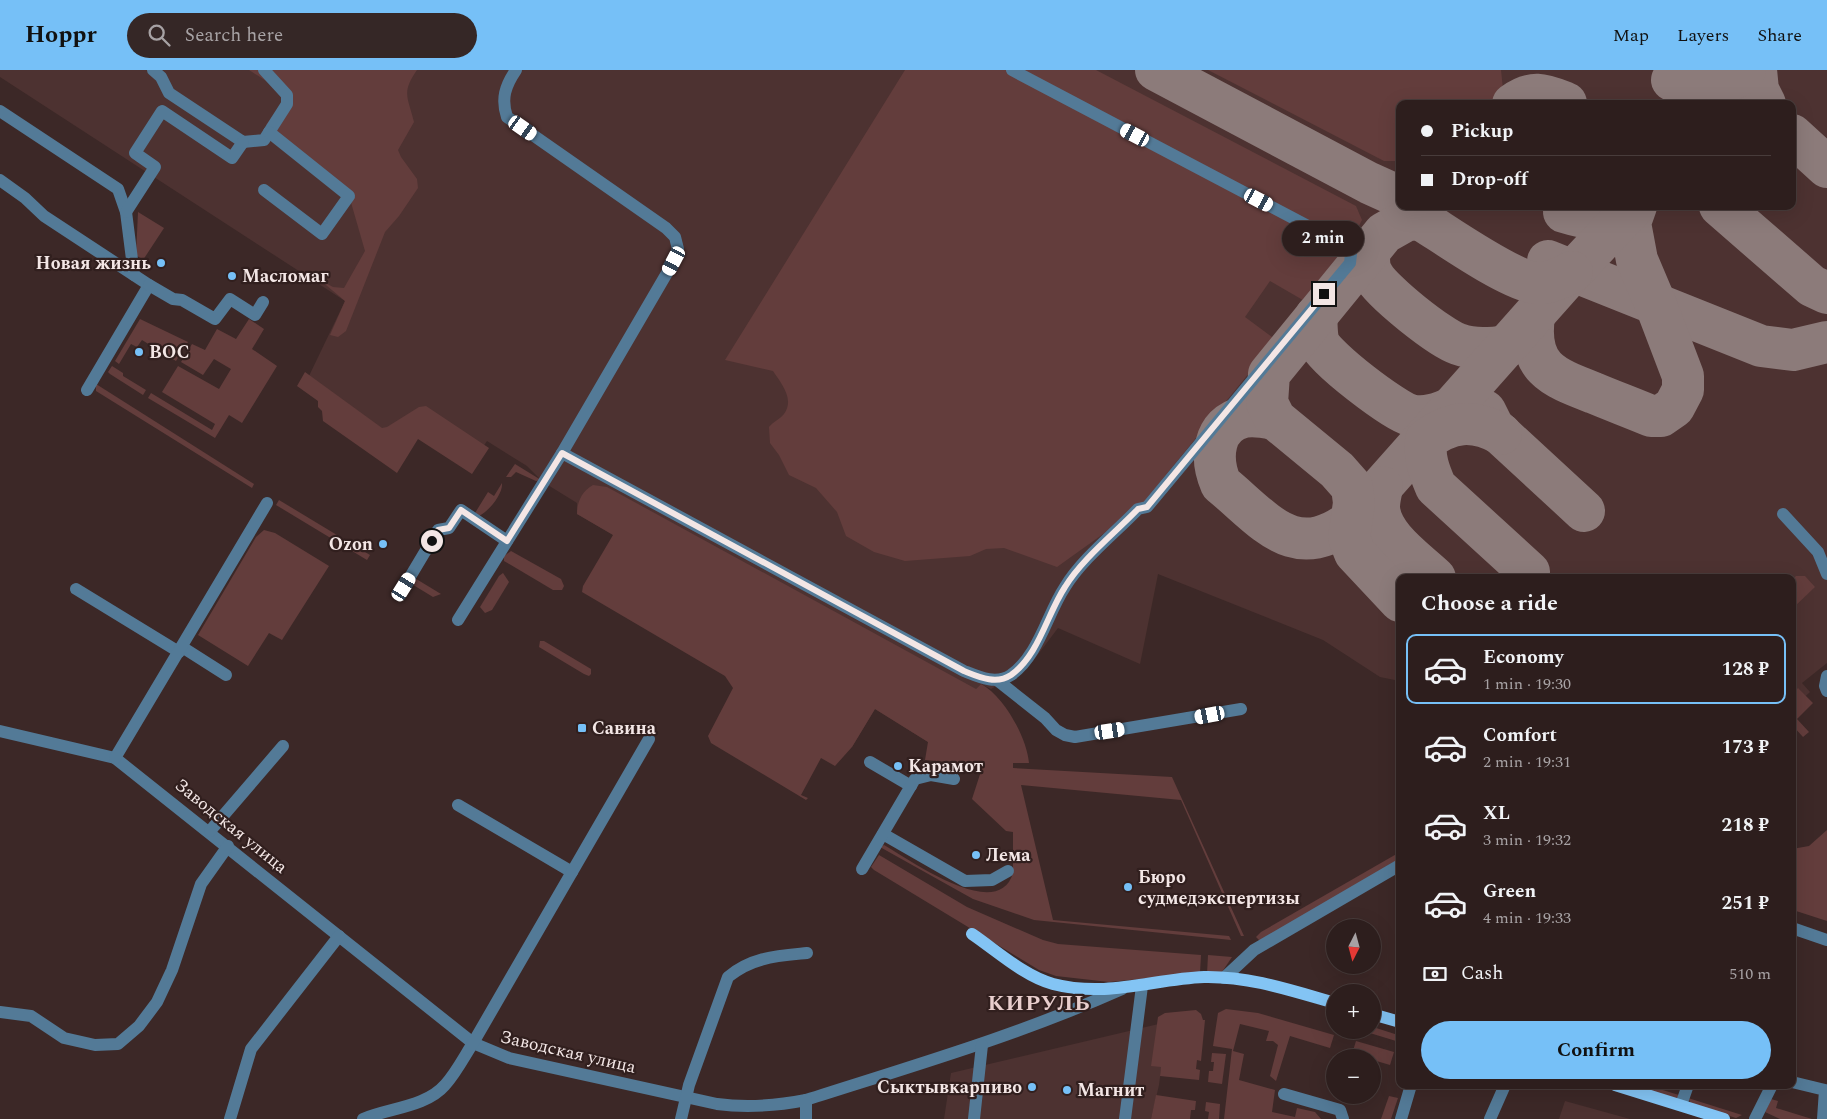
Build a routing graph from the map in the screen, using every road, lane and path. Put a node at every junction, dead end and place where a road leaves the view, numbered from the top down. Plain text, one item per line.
1 (153, 70) edge
2 (264, 70) edge
3 (516, 70) edge
4 (1012, 70) edge
5 (0, 111) edge
6 (269, 132) junction
7 (242, 142) junction
8 (0, 180) edge
9 (264, 190) dead end
10 (126, 212) junction
11 (134, 275) junction
12 (149, 285) junction
13 (263, 302) dead end
14 (87, 390) dead end
15 (562, 453) junction
16 (267, 503) dead end
17 (1783, 514) dead end
18 (507, 541) junction
19 (1827, 574) edge
20 (404, 587) dead end
21 (76, 589) dead end
22 (458, 620) dead end
23 (180, 650) junction
24 (226, 675) dead end
25 (1827, 676) edge
26 (997, 680) junction
27 (1827, 691) edge
28 (1241, 709) dead end
29 (0, 731) edge
30 (649, 739) dead end
31 (283, 746) dead end
32 (115, 758) junction
33 (870, 762) dead end
34 (954, 779) dead end
35 (911, 786) junction
36 (458, 805) dead end
37 (210, 832) junction
38 (883, 834) junction
39 (228, 846) junction
40 (1396, 867) edge
41 (862, 869) dead end
42 (572, 872) junction
43 (1008, 872) dead end
44 (1796, 929) edge
45 (972, 934) dead end
46 (339, 936) junction
47 (1827, 940) edge
48 (807, 953) dead end
49 (1224, 978) junction
50 (1142, 986) junction
51 (1122, 989) junction
52 (1326, 1001) edge
53 (0, 1012) edge
54 (1381, 1017) edge
55 (1396, 1021) edge
56 (474, 1043) junction
57 (982, 1045) junction
58 (1796, 1083) edge
59 (1410, 1089) edge
60 (1503, 1089) edge
61 (1628, 1089) edge
62 (1687, 1089) edge
63 (1770, 1089) edge
64 (1284, 1094) dead end
65 (687, 1097) junction
66 (806, 1100) junction
67 (1682, 1105) junction
68 (230, 1119) edge
69 (363, 1119) edge
70 (681, 1119) edge
71 (806, 1119) edge
72 (974, 1119) edge
73 (1125, 1119) edge
74 (1342, 1119) edge
75 (1401, 1119) edge
76 (1490, 1119) edge
77 (1724, 1119) edge
78 (1755, 1119) edge
79 (1822, 1119) edge

1 - 7 street
2 - 6 street
3 - 15 street
4 - 26 street
5 - 10 street
6 - 7 street
6 - 9 street
7 - 10 street
8 - 11 street
10 - 11 street
11 - 12 street
12 - 13 street
12 - 14 street
15 - 18 street
15 - 26 street
16 - 23 street
17 - 19 street
18 - 20 street
18 - 22 street
21 - 23 street
23 - 24 street
23 - 32 street
25 - 27 street
26 - 28 street
29 - 32 street, Заводская улица
30 - 42 street
31 - 37 street
32 - 37 street, Заводская улица
33 - 35 street
34 - 35 street
35 - 38 street
36 - 42 street
37 - 39 street, Заводская улица
38 - 41 street
38 - 43 street
39 - 46 street, Заводская улица
39 - 53 street
40 - 49 street
42 - 56 street
44 - 47 street
45 - 51 main road
46 - 56 street, Заводская улица
46 - 68 street
48 - 65 street
49 - 50 main road
49 - 52 main road
50 - 51 main road
50 - 73 street
51 - 57 street, Заводская улица
54 - 55 main road
56 - 65 street, Заводская улица
56 - 69 street
57 - 66 street, Заводская улица
57 - 72 street
58 - 79 street
59 - 75 street
60 - 76 street
61 - 67 main road
62 - 67 street
63 - 78 street
64 - 74 street
65 - 66 street, Заводская улица
65 - 70 street
66 - 71 street
67 - 77 main road

